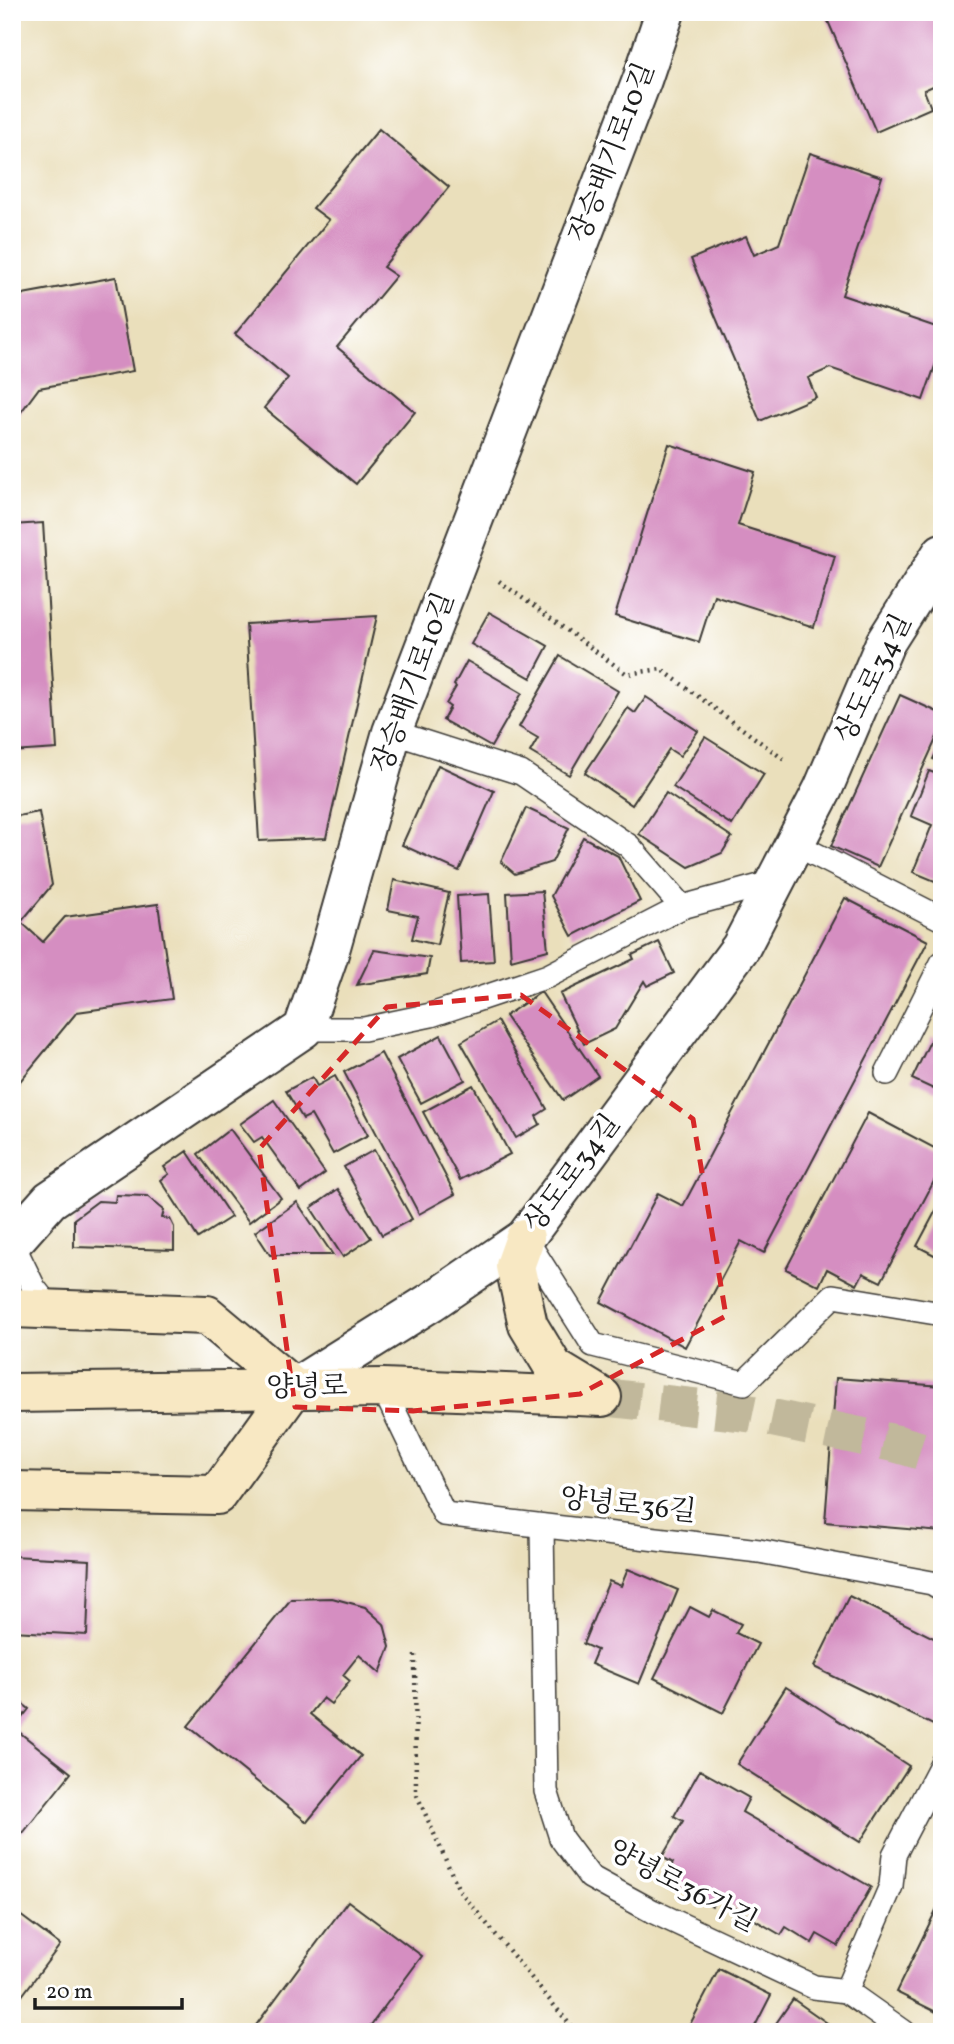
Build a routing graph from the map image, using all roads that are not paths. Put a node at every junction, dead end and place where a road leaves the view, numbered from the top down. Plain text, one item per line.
1 (665, 12) edge
2 (942, 553) edge
3 (392, 732) junction
4 (794, 844) junction
5 (774, 882) junction
6 (682, 907) junction
7 (942, 919) edge
8 (942, 963) edge
9 (303, 1028) junction
10 (887, 1073) dead end
11 (15, 1237) edge
12 (525, 1238) junction
13 (12, 1308) edge
14 (50, 1308) junction
15 (942, 1314) edge
16 (294, 1388) junction
17 (383, 1388) junction
18 (12, 1393) edge
19 (12, 1491) edge
20 (542, 1526) junction
21 (942, 1589) edge
22 (942, 1763) edge
23 (846, 1991) junction
24 (904, 2032) edge

1 - 3 street, 장승배기로10길
2 - 4 street, 상도로34길
3 - 6 lane
3 - 9 street, 장승배기로10길
4 - 5 street, 상도로34길
4 - 7 lane
5 - 6 lane
5 - 12 street, 상도로34길
6 - 9 lane
8 - 10 lane
9 - 11 street
11 - 14 lane
12 - 15 lane
12 - 16 street, 상도로34길
12 - 17 main road, 양녕로
13 - 14 main road
14 - 16 main road
16 - 17 main road, 양녕로
16 - 18 main road, 양녕로
16 - 19 main road
17 - 20 lane, 양녕로36길
20 - 21 lane, 양녕로36길
20 - 23 lane, 양녕로36가길
22 - 23 lane
23 - 24 lane

